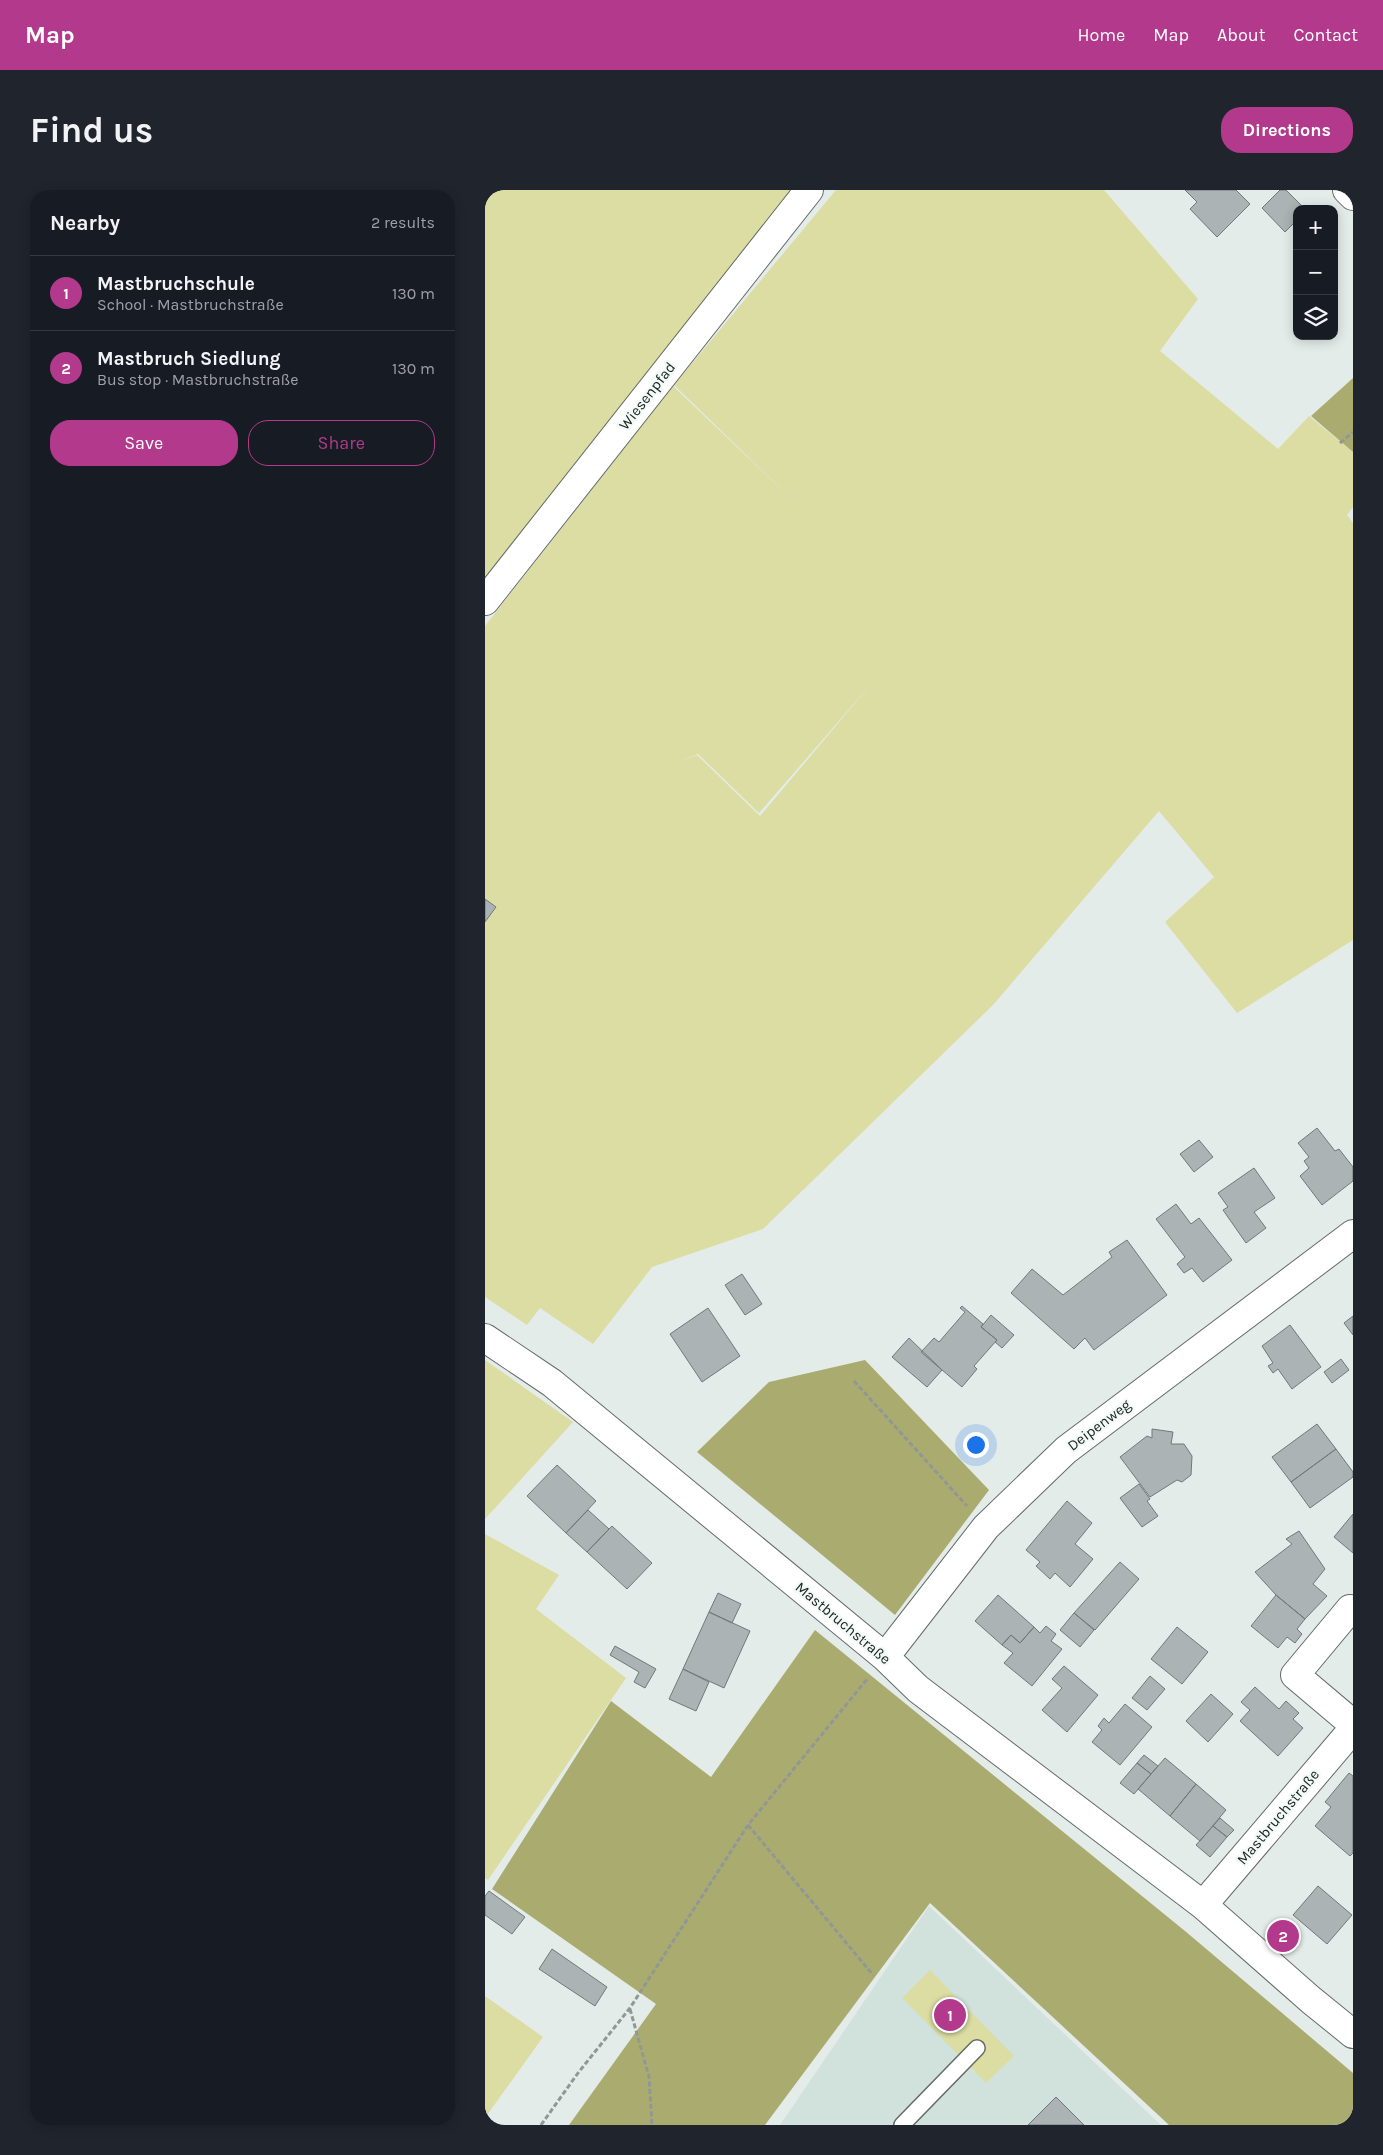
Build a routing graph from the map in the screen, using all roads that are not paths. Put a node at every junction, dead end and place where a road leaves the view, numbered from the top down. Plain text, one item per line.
1 (809, 190) edge
2 (1347, 190) edge
3 (1353, 196) edge
4 (485, 601) edge
5 (1353, 1234) edge
6 (485, 1338) edge
7 (1353, 1612) edge
8 (885, 1657) junction
9 (1353, 1724) edge
10 (1353, 1728) edge
11 (1203, 1904) junction
12 (1353, 2034) edge
13 (977, 2048) dead end
14 (902, 2125) edge

1 - 4 street, Wiesenpfad
2 - 3 street
5 - 8 street, Deipenweg
6 - 8 street, Mastbruchstraße
7 - 9 street
8 - 11 street, Mastbruchstraße
10 - 11 street, Mastbruchstraße
11 - 12 street, Mastbruchstraße
13 - 14 lane

